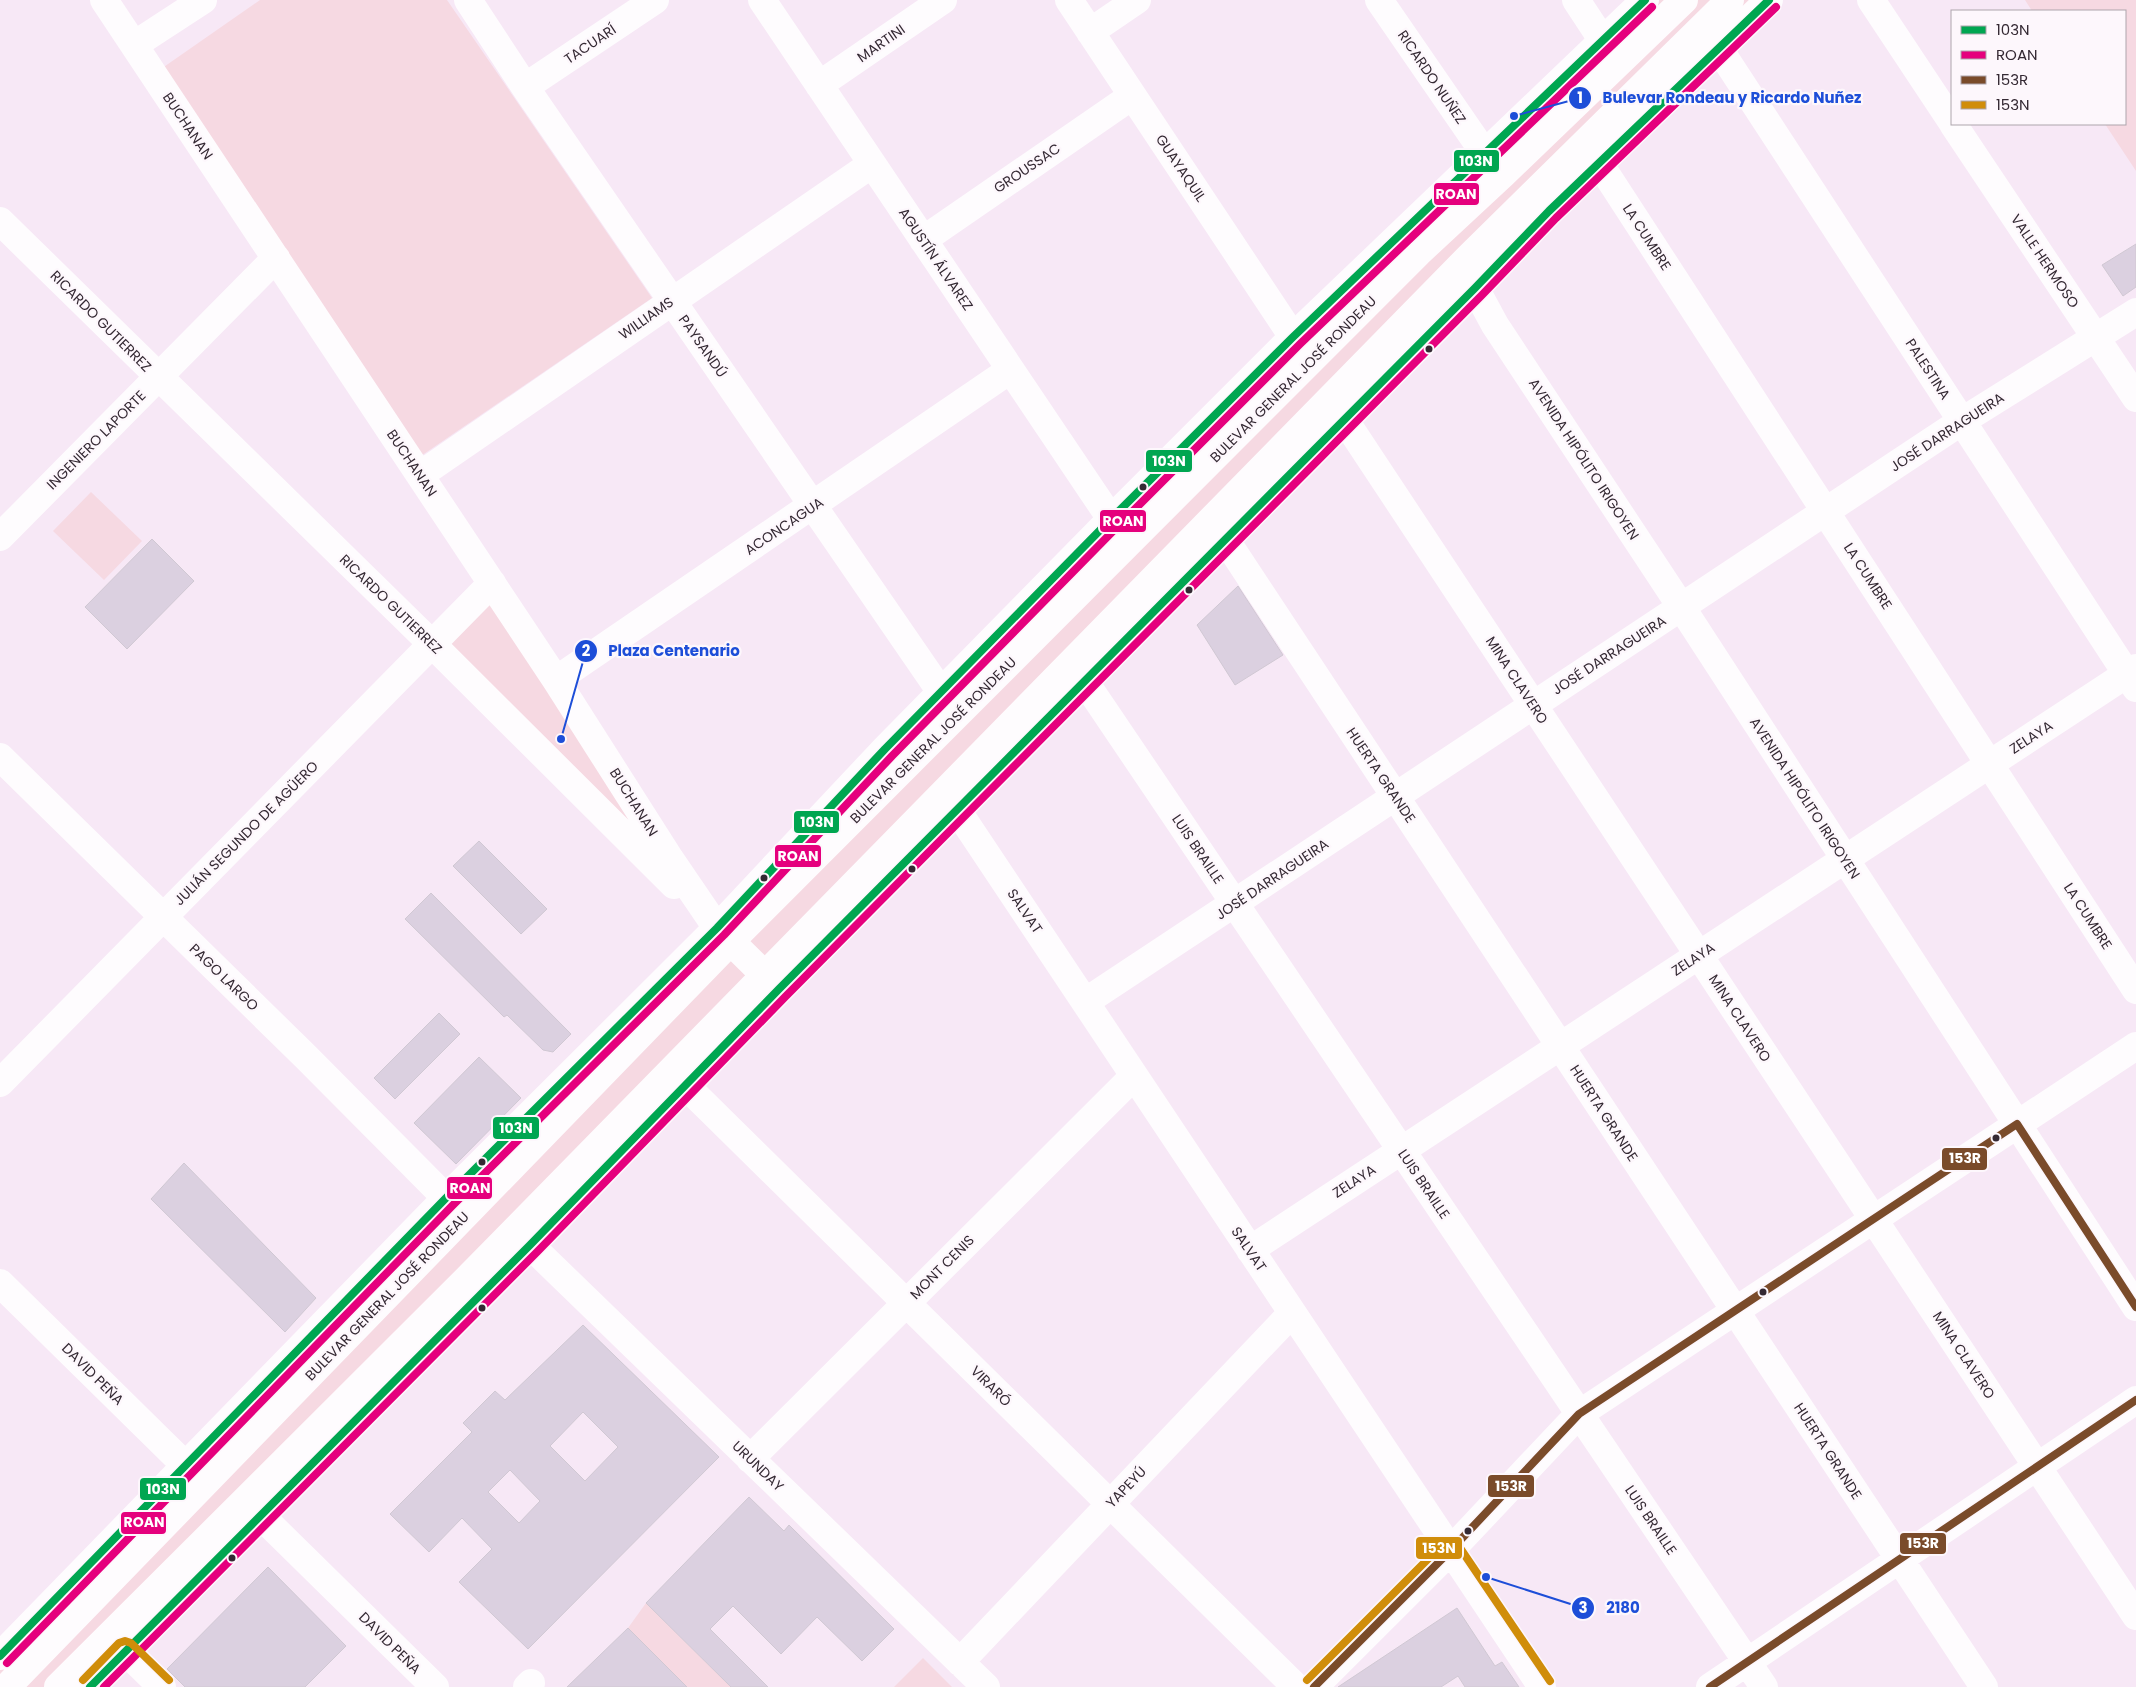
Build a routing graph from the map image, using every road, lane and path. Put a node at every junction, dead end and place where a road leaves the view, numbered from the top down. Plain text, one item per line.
1 (104, 0) edge
2 (203, 0) edge
3 (468, 0) edge
4 (655, 0) edge
5 (762, 0) edge
6 (943, 0) edge
7 (1069, 0) edge
8 (1137, 0) edge
9 (1379, 0) edge
10 (1576, 0) edge
11 (1645, 0) edge
12 (1684, 0) edge
13 (1730, 0) edge
14 (1769, 0) edge
15 (1871, 0) edge
16 (1090, 32) junction
17 (1603, 41) junction
18 (134, 46) junction
19 (1719, 49) junction
20 (819, 85) junction
21 (525, 87) junction
22 (1132, 96) junction
23 (1951, 120) edge
24 (1954, 125) edge
25 (1485, 154) junction
26 (1600, 163) junction
27 (872, 164) junction
28 (1503, 174) junction
29 (1476, 200) junction
30 (1539, 205) junction
31 (0, 221) edge
32 (1427, 227) junction
33 (923, 240) junction
34 (276, 258) junction
35 (1464, 262) junction
36 (1475, 288) junction
37 (672, 300) junction
38 (2136, 312) edge
39 (1293, 337) junction
40 (2096, 339) junction
41 (1010, 370) junction
42 (158, 377) junction
43 (2136, 398) edge
44 (1344, 419) junction
45 (1962, 421) junction
46 (1294, 469) junction
47 (420, 475) junction
48 (1232, 500) junction
49 (813, 506) junction
50 (1826, 511) junction
51 (1111, 519) junction
52 (0, 537) edge
53 (1225, 539) junction
54 (492, 583) junction
55 (1682, 608) junction
56 (1029, 643) junction
57 (432, 644) junction
58 (2133, 677) edge
59 (556, 680) junction
60 (1085, 682) junction
61 (941, 692) junction
62 (1533, 705) junction
63 (885, 749) junction
64 (0, 757) edge
65 (1990, 764) junction
66 (1395, 797) junction
67 (957, 810) junction
68 (1845, 859) junction
69 (664, 864) junction
70 (1234, 903) junction
71 (162, 918) junction
72 (724, 934) junction
73 (1699, 955) junction
74 (772, 982) junction
75 (2136, 990) edge
76 (1085, 1002) junction
77 (1560, 1046) junction
78 (2136, 1046) edge
79 (1134, 1076) junction
80 (0, 1083) edge
81 (685, 1085) junction
82 (2017, 1124) junction
83 (1402, 1150) junction
84 (582, 1189) junction
85 (446, 1198) junction
86 (1873, 1218) junction
87 (530, 1245) junction
88 (1250, 1250) junction
89 (466, 1280) junction
90 (0, 1283) edge
91 (906, 1302) junction
92 (2136, 1307) edge
93 (1735, 1310) junction
94 (1292, 1313) junction
95 (2136, 1400) edge
96 (1579, 1414) junction
97 (258, 1428) junction
98 (750, 1459) junction
99 (186, 1466) junction
100 (2037, 1466) junction
101 (1109, 1504) junction
102 (260, 1515) junction
103 (124, 1528) junction
104 (1450, 1551) junction
105 (1899, 1559) junction
106 (2136, 1616) edge
107 (125, 1651) junction
108 (0, 1656) edge
109 (960, 1662) junction
110 (1747, 1662) junction
111 (8, 1687) edge
112 (58, 1687) edge
113 (90, 1687) edge
114 (162, 1687) edge
115 (435, 1687) edge
116 (986, 1687) edge
117 (1296, 1687) edge
118 (1314, 1687) edge
119 (1542, 1687) edge
120 (1710, 1687) edge
121 (1764, 1687) edge
122 (1984, 1687) edge

1 - 18 street, BUCHANAN
2 - 18 street
3 - 21 street, PAYSANDÚ
4 - 21 street, TACUARÍ
5 - 20 street, AGUSTÍN ÁLVAREZ
6 - 20 street, MARTINI
7 - 16 street, GUAYAQUIL
8 - 16 street
9 - 25 street, RICARDO NUÑEZ
10 - 17 street
11 - 17 street, BULEVAR GENERAL JOSÉ RONDEAU
12 - 28 street, BULEVAR GENERAL JOSÉ RONDEAU
13 - 30 street
14 - 19 street
15 - 23 street, VALLE HERMOSO
16 - 22 street, GUAYAQUIL
17 - 25 street, BULEVAR GENERAL JOSÉ RONDEAU
18 - 34 street, BUCHANAN
19 - 26 street
19 - 45 street, PALESTINA
20 - 27 street, AGUSTÍN ÁLVAREZ
21 - 37 street, PAYSANDÚ
22 - 33 street, GROUSSAC
22 - 39 street, GUAYAQUIL
24 - 40 street, VALLE HERMOSO
25 - 28 street, RICARDO NUÑEZ
25 - 29 street
25 - 32 street, BULEVAR GENERAL JOSÉ RONDEAU
26 - 30 street
26 - 50 street, LA CUMBRE
27 - 33 street, AGUSTÍN ÁLVAREZ
27 - 37 street, WILLIAMS
28 - 29 street, BULEVAR GENERAL JOSÉ RONDEAU
28 - 30 street, RICARDO NUÑEZ
29 - 32 street, BULEVAR GENERAL JOSÉ RONDEAU
29 - 35 street
30 - 35 street
30 - 36 street
31 - 42 street, RICARDO GUTIERREZ
32 - 35 street
32 - 39 street, BULEVAR GENERAL JOSÉ RONDEAU
32 - 56 street, BULEVAR GENERAL JOSÉ RONDEAU
33 - 41 street, AGUSTÍN ÁLVAREZ
34 - 42 street, INGENIERO LAPORTE
34 - 47 street, BUCHANAN
35 - 36 street, AVENIDA HIPÓLITO IRIGOYEN
35 - 48 street
36 - 44 street
36 - 55 street, AVENIDA HIPÓLITO IRIGOYEN
37 - 47 street, WILLIAMS
37 - 49 street, PAYSANDÚ
38 - 40 street, JOSÉ DARRAGUEIRA
39 - 51 street, BULEVAR GENERAL JOSÉ RONDEAU
40 - 43 street, VALLE HERMOSO
40 - 45 street, JOSÉ DARRAGUEIRA
41 - 49 street, ACONCAGUA
41 - 51 street, AGUSTÍN ÁLVAREZ
42 - 52 street, INGENIERO LAPORTE
42 - 57 street, RICARDO GUTIERREZ
44 - 46 street
44 - 62 street, MINA CLAVERO
45 - 50 street, JOSÉ DARRAGUEIRA
45 - 58 street, PALESTINA
46 - 48 street
46 - 53 street
47 - 54 street, BUCHANAN
48 - 74 street
49 - 59 street, ACONCAGUA
49 - 61 street, PAYSANDÚ
50 - 55 street, JOSÉ DARRAGUEIRA
50 - 65 street, LA CUMBRE
51 - 61 street, BULEVAR GENERAL JOSÉ RONDEAU
53 - 60 street
53 - 66 street, HUERTA GRANDE
54 - 57 street, JULIÁN SEGUNDO DE AGÜERO
54 - 59 street, BUCHANAN
55 - 62 street, JOSÉ DARRAGUEIRA
55 - 68 street, AVENIDA HIPÓLITO IRIGOYEN
56 - 63 street
56 - 72 street, BULEVAR GENERAL JOSÉ RONDEAU
57 - 69 street, RICARDO GUTIERREZ
57 - 71 street, JULIÁN SEGUNDO DE AGÜERO
58 - 65 street, ZELAYA
59 - 69 street, BUCHANAN
60 - 67 street
60 - 70 street, LUIS BRAILLE
61 - 63 street, BULEVAR GENERAL JOSÉ RONDEAU
62 - 66 street, JOSÉ DARRAGUEIRA
62 - 73 street, MINA CLAVERO
63 - 72 street, BULEVAR GENERAL JOSÉ RONDEAU
64 - 71 street, PAGO LARGO
65 - 68 street, ZELAYA
65 - 75 street, LA CUMBRE
66 - 70 street, JOSÉ DARRAGUEIRA
66 - 77 street, HUERTA GRANDE
67 - 74 street
67 - 76 street, SALVAT
68 - 73 street, ZELAYA
68 - 82 street, AVENIDA HIPÓLITO IRIGOYEN
69 - 72 street, RICARDO GUTIERREZ
70 - 76 street, JOSÉ DARRAGUEIRA
70 - 83 street, LUIS BRAILLE
71 - 80 street, JULIÁN SEGUNDO DE AGÜERO
71 - 85 street, PAGO LARGO
72 - 74 street, RICARDO GUTIERREZ
72 - 85 street, BULEVAR GENERAL JOSÉ RONDEAU
72 - 97 street, BULEVAR GENERAL JOSÉ RONDEAU
73 - 77 street, ZELAYA
73 - 86 street, MINA CLAVERO
74 - 81 street
74 - 89 street
76 - 79 street, SALVAT
77 - 83 street, ZELAYA
77 - 93 street, HUERTA GRANDE
78 - 82 street
79 - 88 street, SALVAT
79 - 91 street, MONT CENIS
81 - 84 street
81 - 91 street, VIRARÓ
82 - 86 street
82 - 92 street, AVENIDA HIPÓLITO IRIGOYEN
83 - 88 street, ZELAYA
83 - 96 street, LUIS BRAILLE
84 - 87 street
84 - 89 street
85 - 99 street, BULEVAR GENERAL JOSÉ RONDEAU
86 - 93 street
86 - 100 street, MINA CLAVERO
87 - 98 street, URUNDAY
87 - 102 street
88 - 94 street, SALVAT
89 - 112 street
90 - 99 street, DAVID PEÑA
91 - 98 street, MONT CENIS
91 - 101 street, VIRARÓ
93 - 96 street
93 - 105 street, HUERTA GRANDE
94 - 101 street, YAPEYÚ
94 - 104 street, SALVAT
95 - 100 street
96 - 104 street
96 - 110 street, LUIS BRAILLE
97 - 103 street
97 - 111 street, BULEVAR GENERAL JOSÉ RONDEAU
98 - 109 street, URUNDAY
99 - 103 street, BULEVAR GENERAL JOSÉ RONDEAU
100 - 105 street
100 - 106 street, MINA CLAVERO
101 - 109 street, YAPEYÚ
101 - 117 street, VIRARÓ
102 - 107 street
102 - 115 street, DAVID PEÑA
103 - 108 street, BULEVAR GENERAL JOSÉ RONDEAU
104 - 118 street
104 - 119 street, SALVAT
105 - 110 street
105 - 122 street, HUERTA GRANDE
107 - 113 street
107 - 114 street
109 - 116 street, URUNDAY
110 - 120 street
110 - 121 street, LUIS BRAILLE

